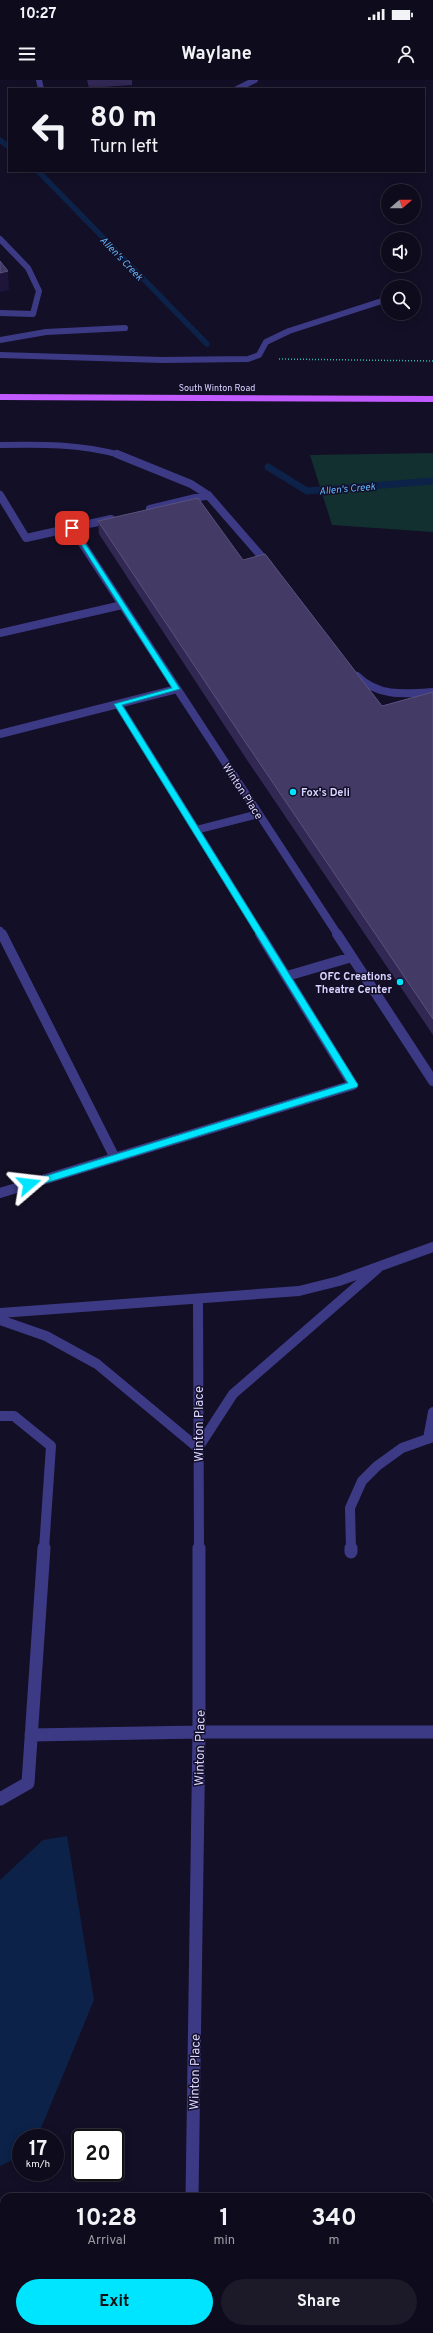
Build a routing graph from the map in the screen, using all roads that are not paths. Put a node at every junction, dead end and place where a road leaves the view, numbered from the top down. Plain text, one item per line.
1 (255, 80) edge
2 (239, 88) edge
3 (0, 239) edge
4 (381, 301) edge
5 (0, 314) edge
6 (125, 328) dead end
7 (0, 340) edge
8 (0, 355) edge
9 (0, 397) edge
10 (433, 399) edge
11 (0, 445) edge
12 (208, 495) junction
13 (0, 496) edge
14 (139, 512) edge
15 (116, 518) edge
16 (72, 528) junction
17 (276, 574) edge
18 (122, 606) junction
19 (0, 633) edge
20 (352, 670) edge
21 (177, 689) junction
22 (433, 692) edge
23 (118, 704) junction
24 (0, 734) edge
25 (258, 814) junction
26 (196, 830) junction
27 (1, 935) edge
28 (352, 957) junction
29 (287, 976) junction
30 (433, 1081) edge
31 (115, 1158) junction
32 (0, 1193) edge
33 (433, 1247) edge
34 (383, 1264) junction
35 (198, 1298) junction
36 (0, 1313) edge
37 (0, 1320) edge
38 (433, 1412) edge
39 (0, 1416) edge
40 (431, 1438) edge
41 (198, 1448) junction
42 (351, 1552) dead end
43 (199, 1732) junction
44 (433, 1732) edge
45 (31, 1735) junction
46 (0, 1799) edge
47 (192, 2193) edge

1 - 2 street
3 - 5 street
4 - 8 street
6 - 7 street
9 - 10 main road, South Winton Road
11 - 12 street
12 - 14 street
12 - 17 street
13 - 16 street
15 - 16 street
16 - 18 street, Winton Place
18 - 19 street
18 - 21 street, Winton Place
20 - 22 street
21 - 23 street
21 - 25 street, Winton Place
23 - 24 street
23 - 26 street
25 - 26 street
25 - 28 street, Winton Place
26 - 29 street
27 - 31 street
28 - 29 street
28 - 30 street, Winton Place
29 - 31 street
31 - 32 street
33 - 34 street
34 - 35 street
34 - 41 street
35 - 36 street
35 - 41 street, Winton Place
37 - 41 street
38 - 40 street
39 - 45 street
40 - 42 street
41 - 43 street, Winton Place
43 - 44 street
43 - 45 street
43 - 47 street, Winton Place
45 - 46 street

